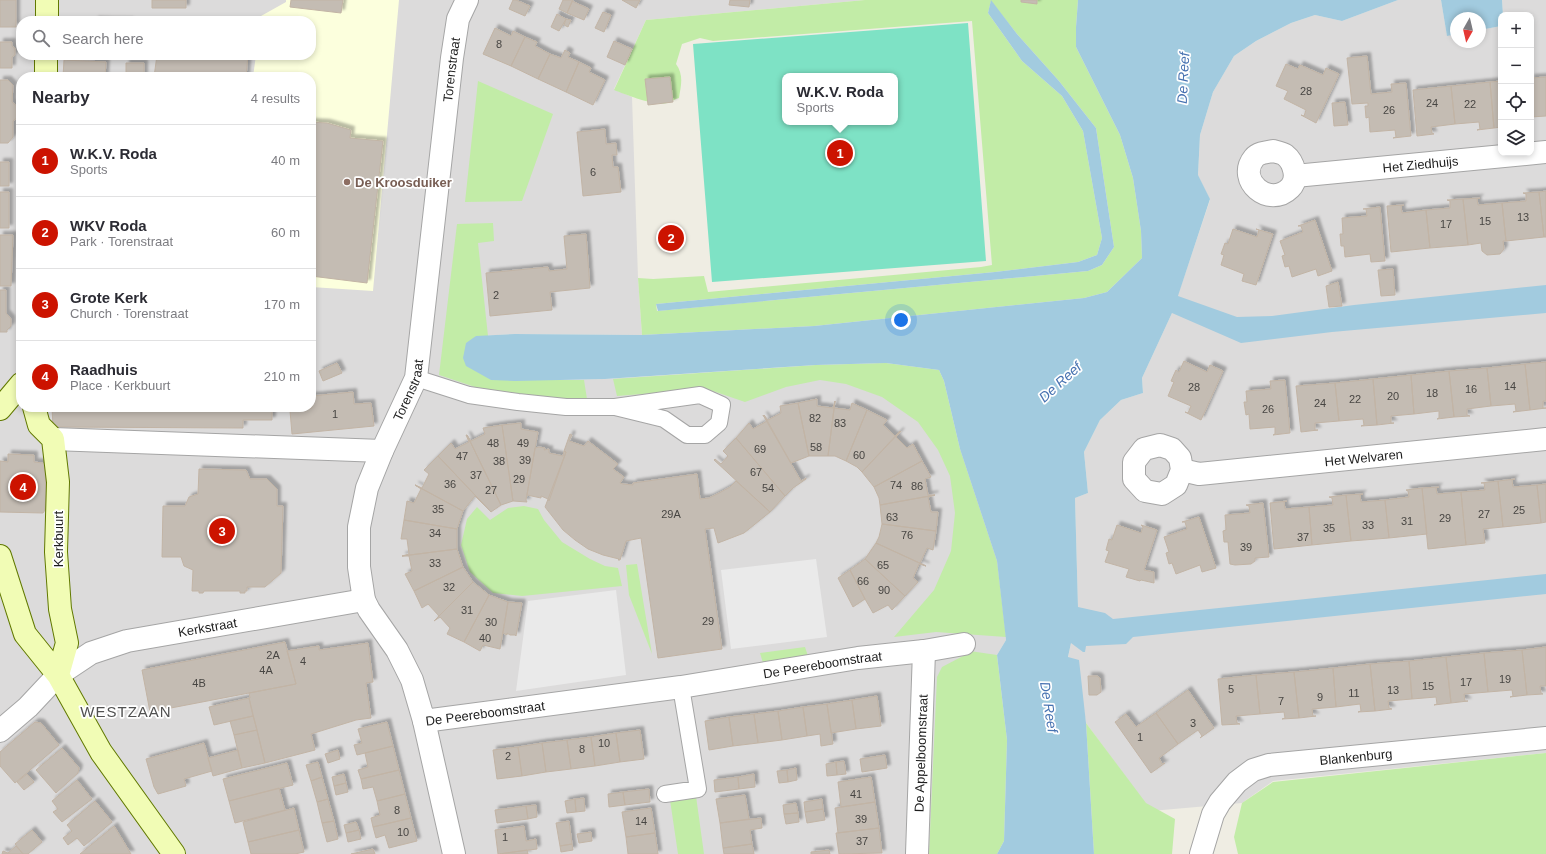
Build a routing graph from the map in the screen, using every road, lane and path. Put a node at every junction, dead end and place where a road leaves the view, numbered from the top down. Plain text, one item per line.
1 (47, 0) edge
2 (467, 0) edge
3 (47, 16) edge
4 (46, 60) edge
5 (46, 72) edge
6 (1546, 152) edge
7 (1295, 176) dead end
8 (416, 378) junction
9 (16, 390) edge
10 (615, 406) junction
11 (0, 409) edge
12 (35, 412) edge
13 (53, 439) junction
14 (1546, 439) edge
15 (382, 451) junction
16 (1182, 470) dead end
17 (0, 556) edge
18 (364, 600) junction
19 (964, 644) dead end
20 (924, 652) junction
21 (58, 675) junction
22 (681, 686) junction
23 (424, 721) junction
24 (0, 731) edge
25 (1546, 738) edge
26 (665, 794) dead end
27 (1208, 849) edge
28 (174, 854) edge
29 (454, 854) edge
30 (917, 854) edge

1 - 3 street
2 - 8 street, Torenstraat
4 - 5 street
6 - 7 street, Het Ziedhuijs
8 - 10 lane
8 - 15 street, Torenstraat
9 - 11 street
10 - 10 lane
12 - 13 street
13 - 15 street
13 - 21 street, Kerkbuurt
14 - 16 street, Het Welvaren
15 - 18 street, Torenstraat
17 - 21 street
18 - 21 street, Kerkstraat
18 - 23 street, De Peereboomstraat
19 - 20 street, De Peereboomstraat
20 - 22 street, De Peereboomstraat
20 - 30 street, De Appelboomstraat
21 - 24 street, Kerkstraat
21 - 28 street
22 - 23 street, De Peereboomstraat
22 - 26 lane
23 - 29 street
25 - 27 street, Blankenburg

